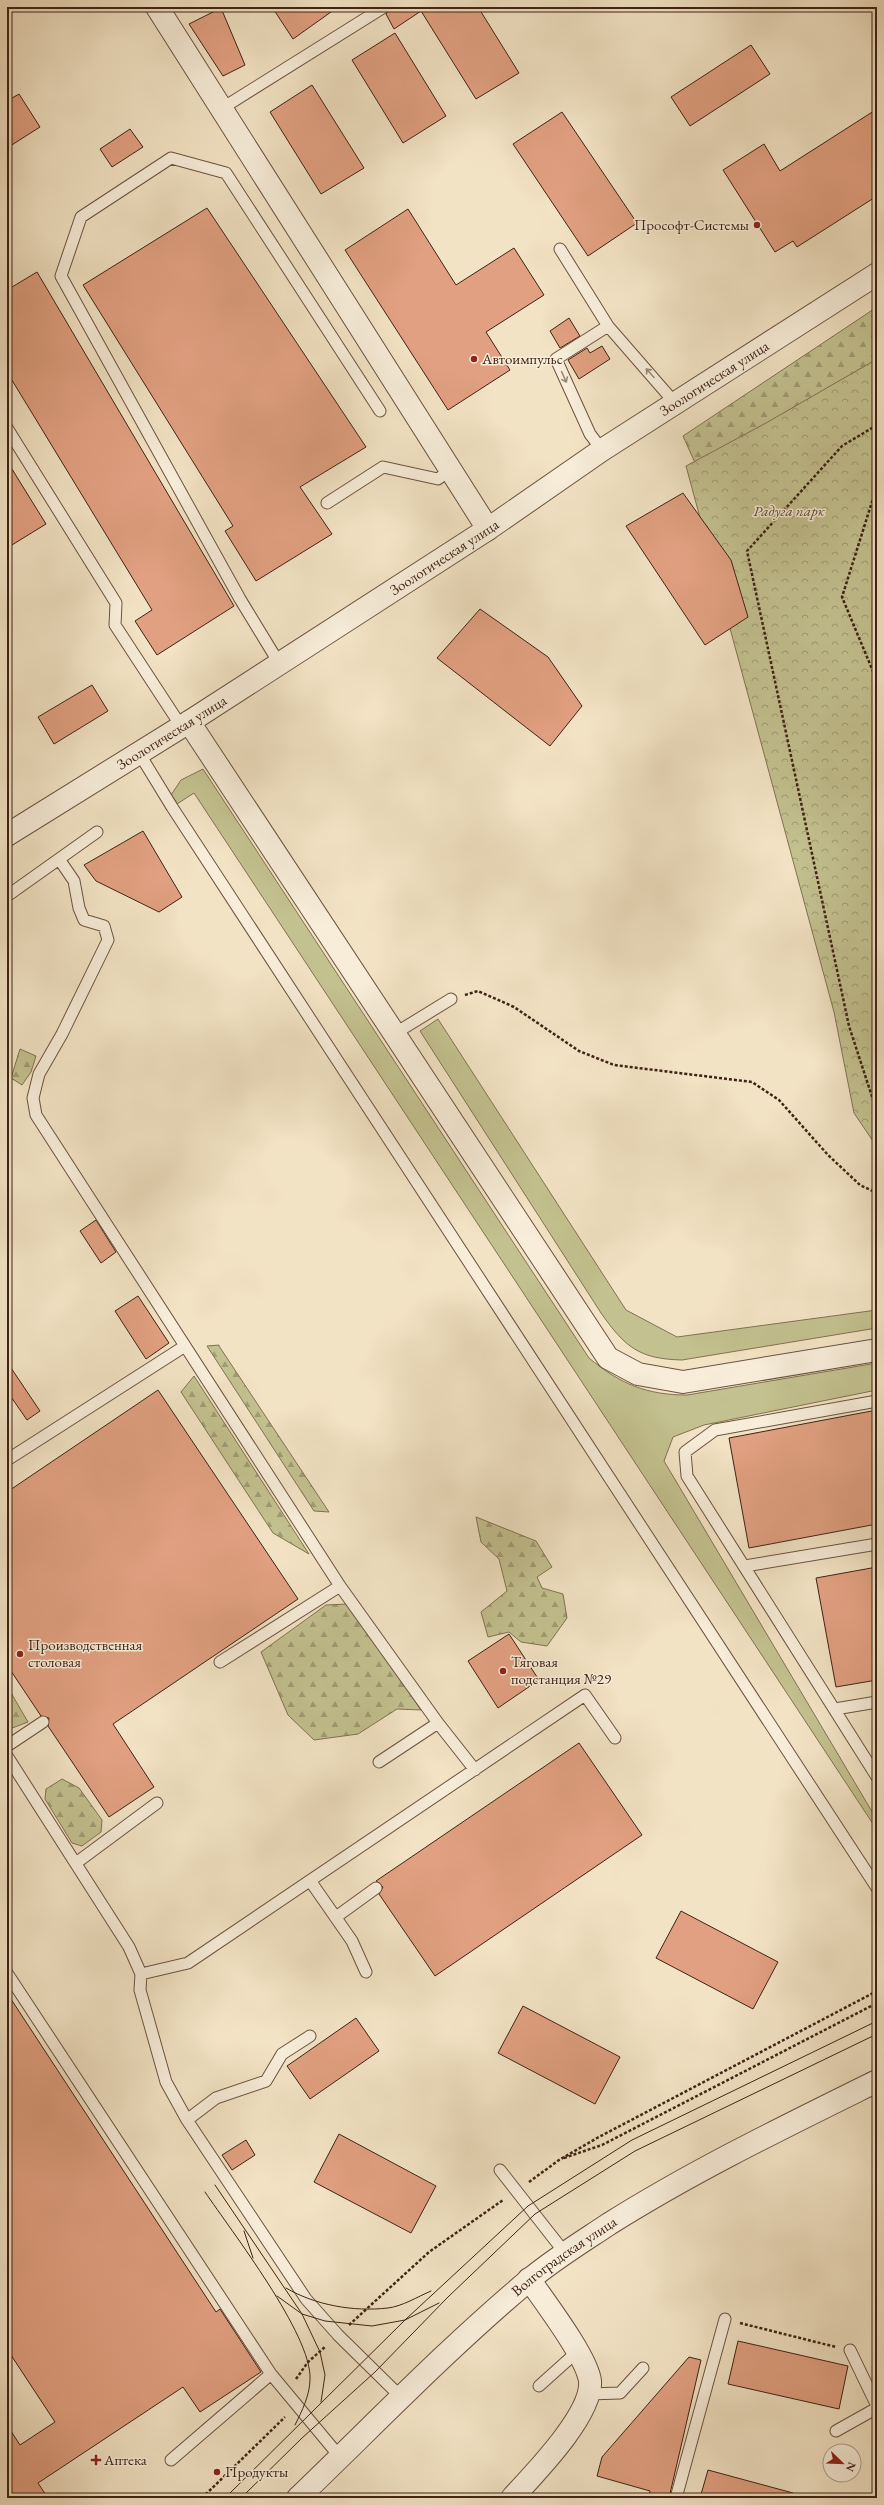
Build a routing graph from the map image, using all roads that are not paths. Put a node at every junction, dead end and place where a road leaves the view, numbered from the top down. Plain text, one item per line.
1 (157, 7) edge
2 (384, 7) edge
3 (222, 109) junction
4 (560, 249) dead end
5 (877, 274) edge
6 (608, 326) junction
7 (675, 403) junction
8 (380, 411) dead end
9 (7, 428) edge
10 (602, 450) junction
11 (451, 469) junction
12 (327, 503) dead end
13 (488, 529) junction
14 (279, 664) junction
15 (185, 724) junction
16 (139, 753) junction
17 (97, 832) dead end
18 (7, 835) edge
19 (59, 859) junction
20 (7, 896) edge
21 (451, 999) road end
22 (394, 1034) junction
23 (185, 1346) junction
24 (877, 1350) edge
25 (877, 1401) edge
26 (7, 1460) edge
27 (877, 1544) edge
28 (745, 1566) junction
29 (340, 1586) junction
30 (220, 1662) dead end
31 (877, 1702) edge
32 (835, 1709) junction
33 (43, 1722) dead end
34 (438, 1723) junction
35 (615, 1738) dead end
36 (7, 1746) edge
37 (7, 1756) edge
38 (379, 1762) dead end
39 (475, 1770) junction
40 (877, 1777) edge
41 (157, 1803) dead end
42 (76, 1863) junction
43 (311, 1882) junction
44 (376, 1888) dead end
45 (877, 1888) edge
46 (336, 1917) junction
47 (366, 1972) dead end
48 (7, 1973) edge
49 (141, 1974) junction
50 (310, 2036) dead end
51 (877, 2081) edge
52 (188, 2120) junction
53 (500, 2170) dead end
54 (565, 2253) junction
55 (529, 2280) junction
56 (725, 2319) road end
57 (850, 2350) road end
58 (578, 2351) junction
59 (643, 2368) dead end
60 (271, 2374) junction
61 (539, 2386) dead end
62 (588, 2394) junction
63 (401, 2397) junction
64 (877, 2407) edge
65 (836, 2431) dead end
66 (340, 2457) junction
67 (171, 2460) dead end
68 (298, 2498) edge
69 (512, 2498) edge
70 (676, 2498) edge

1 - 3 street
2 - 3 lane
3 - 11 street
4 - 6 lane
5 - 7 street, Зоологическая улица
7 -> 6 lane
6 -> 10 lane
7 - 10 street, Зоологическая улица
8 - 14 lane
9 - 15 lane
10 - 13 street, Зоологическая улица
11 - 12 lane
11 - 13 street
13 - 14 street, Зоологическая улица
14 - 15 street, Зоологическая улица
15 - 16 street, Зоологическая улица
15 - 22 street
16 - 18 street, Зоологическая улица
16 - 45 lane
17 - 19 lane
19 - 20 lane
19 - 23 lane
21 - 22 lane
22 - 24 street
23 - 26 lane
23 - 29 lane
25 - 28 lane
27 - 28 lane
28 - 32 lane
29 - 30 lane
29 - 34 lane
31 - 32 lane
32 - 40 lane
33 - 36 lane
34 - 38 lane
34 - 39 lane
35 - 39 lane
37 - 42 lane
39 - 43 lane
41 - 42 lane
42 - 49 lane
43 - 46 lane
43 - 49 lane
44 - 46 lane
46 - 47 lane
48 - 60 lane
49 - 52 lane
50 - 52 lane
51 - 54 street, Волгоградская улица
52 - 63 lane
53 - 54 lane
54 - 55 street, Волгоградская улица
55 - 58 street
55 - 63 street, Волгоградская улица
56 - 70 lane
57 - 64 lane
58 - 61 lane
58 - 62 street
59 - 62 lane
60 - 66 lane
60 - 67 lane
62 - 69 street
63 - 66 street, Волгоградская улица
64 - 65 lane
66 - 68 street, Волгоградская улица

